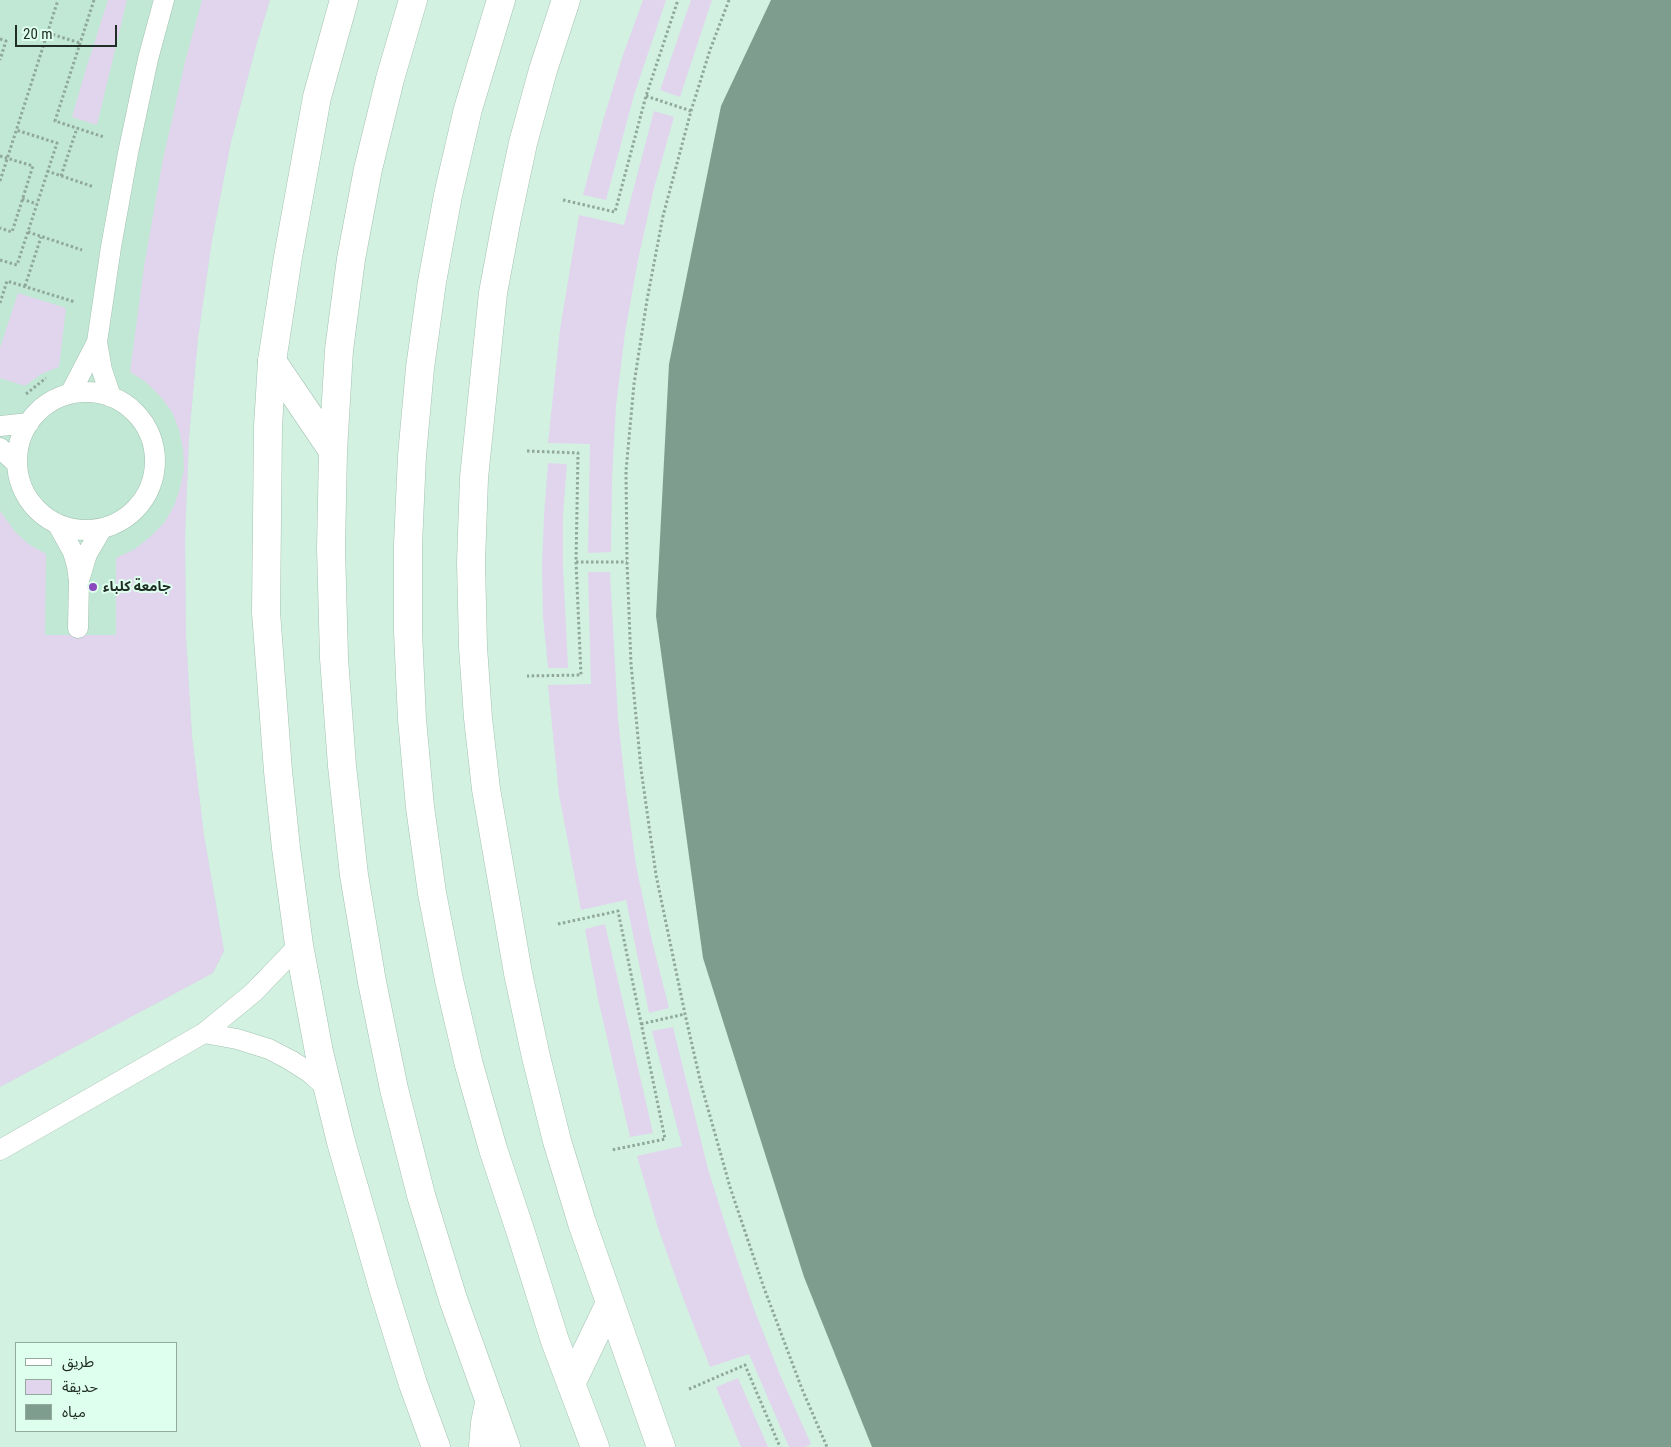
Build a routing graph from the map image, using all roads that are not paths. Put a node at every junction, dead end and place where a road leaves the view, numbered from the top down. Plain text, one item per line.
1 (164, 0) edge
2 (344, 0) edge
3 (413, 0) edge
4 (501, 0) edge
5 (566, 0) edge
6 (97, 342) junction
7 (272, 361) junction
8 (70, 394) junction
9 (111, 397) junction
10 (28, 423) junction
11 (0, 426) edge
12 (0, 448) edge
13 (333, 451) junction
14 (17, 464) junction
15 (58, 525) junction
16 (101, 530) junction
17 (79, 581) junction
18 (78, 628) dead end
19 (299, 945) junction
20 (204, 1033) junction
21 (327, 1088) junction
22 (0, 1150) edge
23 (609, 1305) junction
24 (571, 1384) junction
25 (490, 1402) junction
26 (436, 1447) edge
27 (483, 1447) edge
28 (506, 1447) edge
29 (595, 1447) edge
30 (661, 1447) edge

1 - 6 lane
2 - 7 main road
3 - 13 main road
4 - 24 main road
5 - 23 main road
6 - 8 lane
6 - 9 lane
7 - 13 main road
7 - 19 main road
8 - 9 lane
8 - 10 lane
9 - 16 lane
10 - 11 lane
10 - 14 lane
12 - 14 lane
13 - 25 main road
14 - 15 lane
15 - 16 lane
15 - 17 lane
16 - 17 lane
17 - 18 lane
19 - 20 lane
19 - 21 main road
20 - 21 lane
20 - 22 lane
21 - 26 main road
23 - 24 main road
23 - 30 main road
24 - 29 main road
25 - 27 main road
25 - 28 main road

